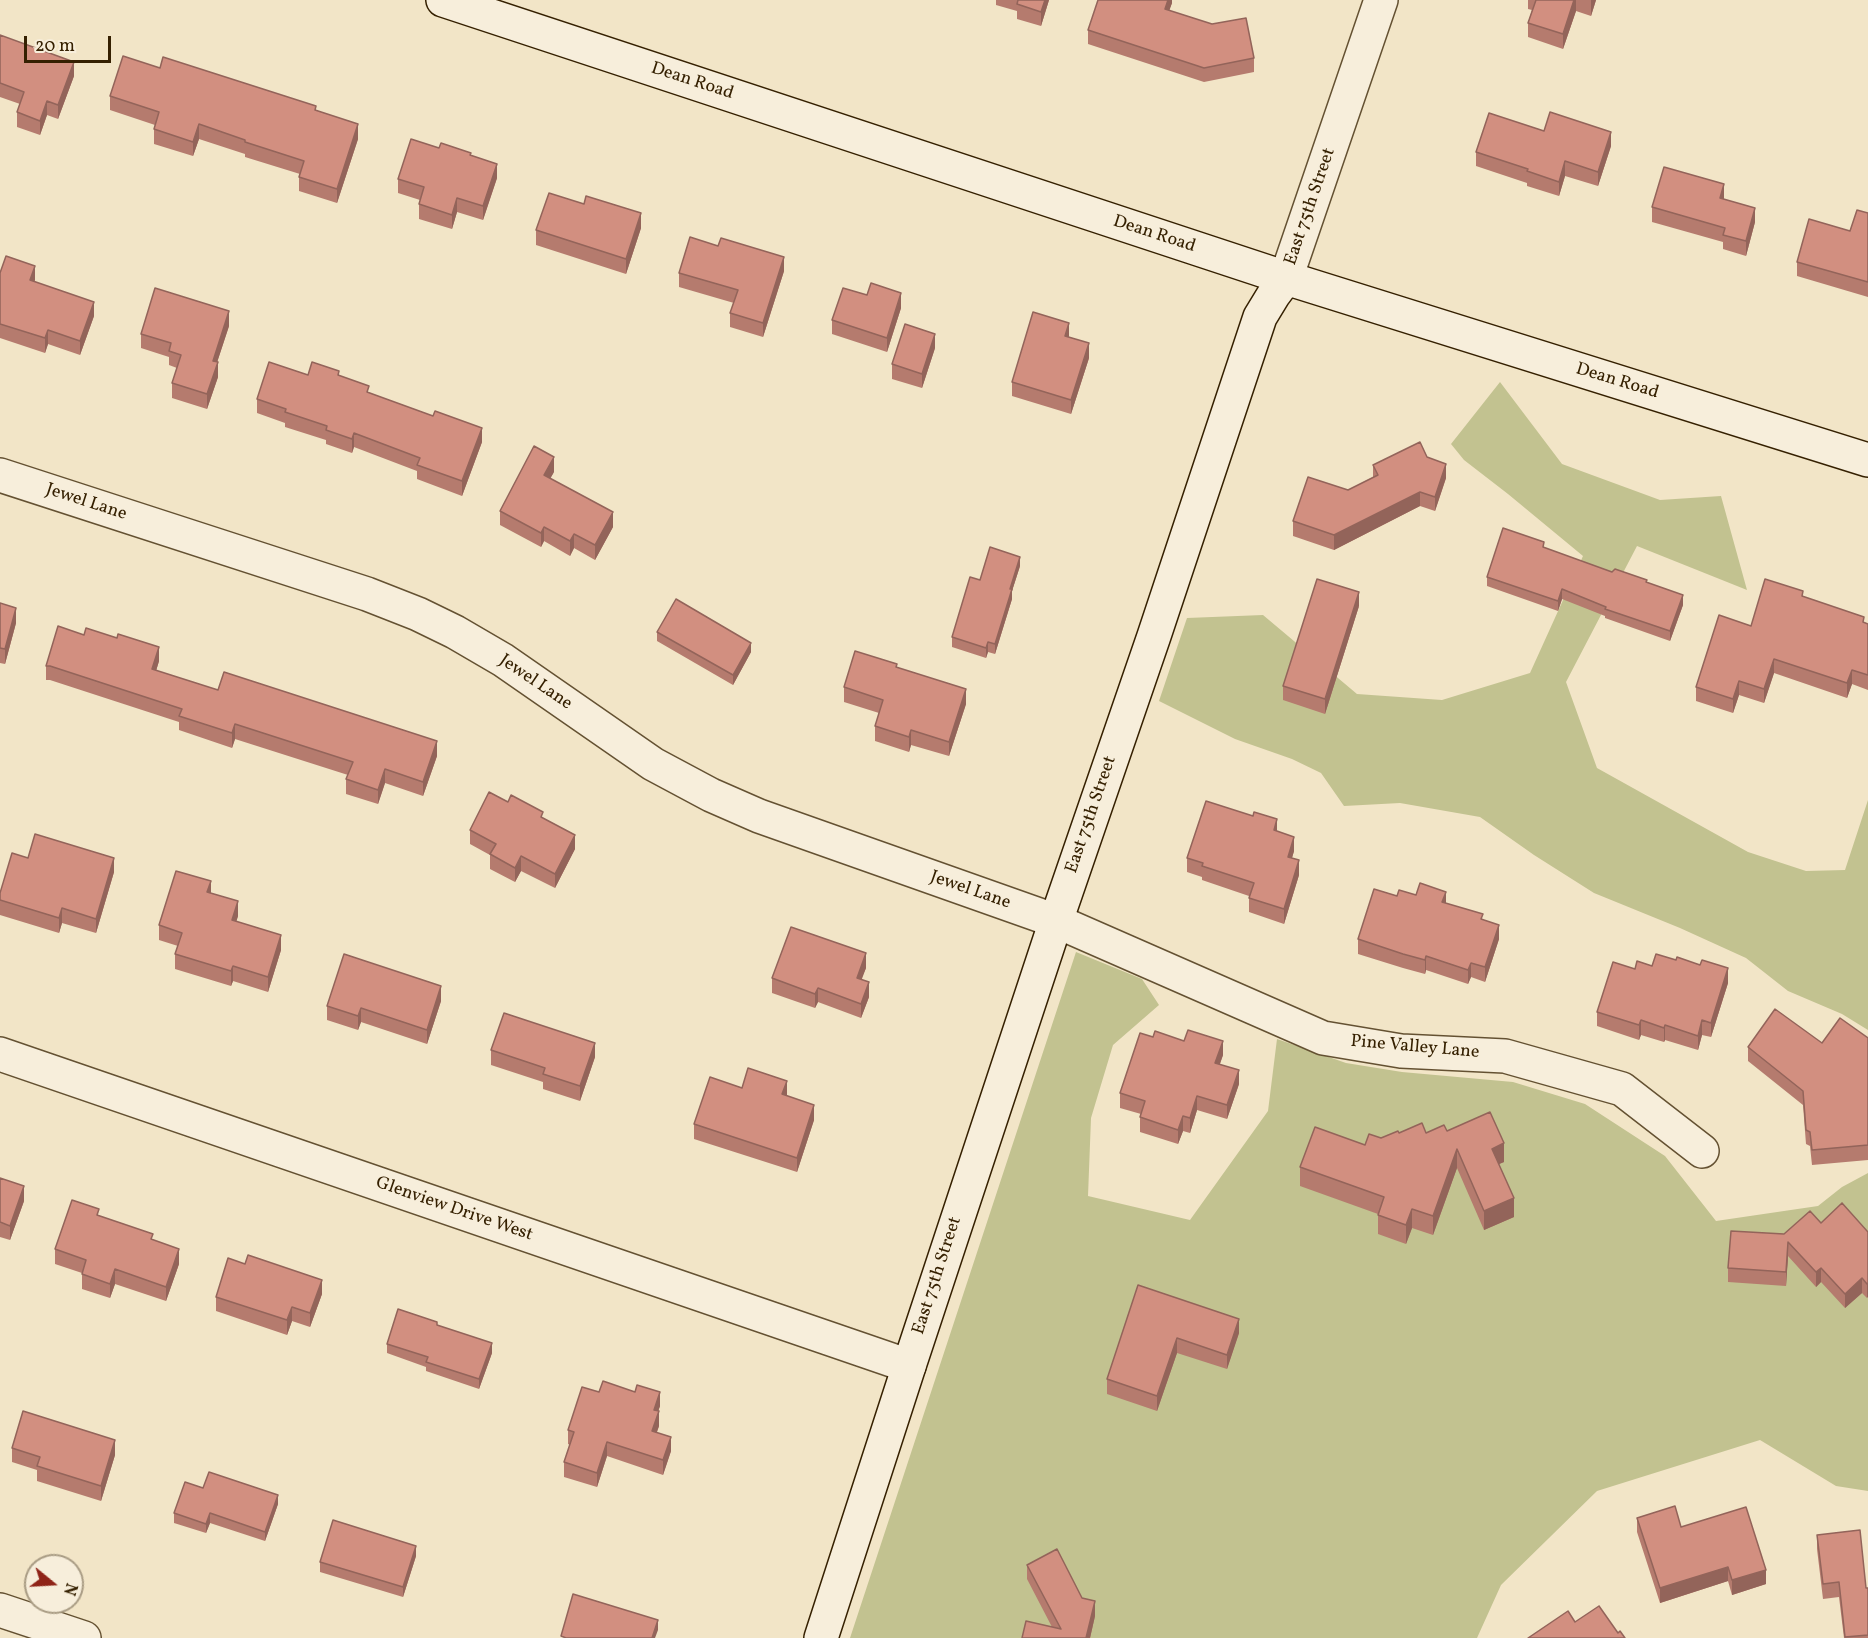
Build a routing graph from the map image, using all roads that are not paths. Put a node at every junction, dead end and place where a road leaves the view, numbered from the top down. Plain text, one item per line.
1 (443, 0) edge
2 (1381, 0) edge
3 (1286, 278) junction
4 (1868, 460) edge
5 (0, 475) edge
6 (1056, 921) junction
7 (0, 1054) edge
8 (1702, 1151) dead end
9 (909, 1366) junction
10 (0, 1610) edge
11 (84, 1638) edge
12 (821, 1638) edge

1 - 3 street, Dean Road
2 - 3 street, East 75th Street
3 - 4 street, Dean Road
3 - 6 street, East 75th Street
5 - 6 street, Jewel Lane
6 - 8 street, Pine Valley Lane
6 - 9 street, East 75th Street
7 - 9 street, Glenview Drive West
9 - 12 street, East 75th Street
10 - 11 street

